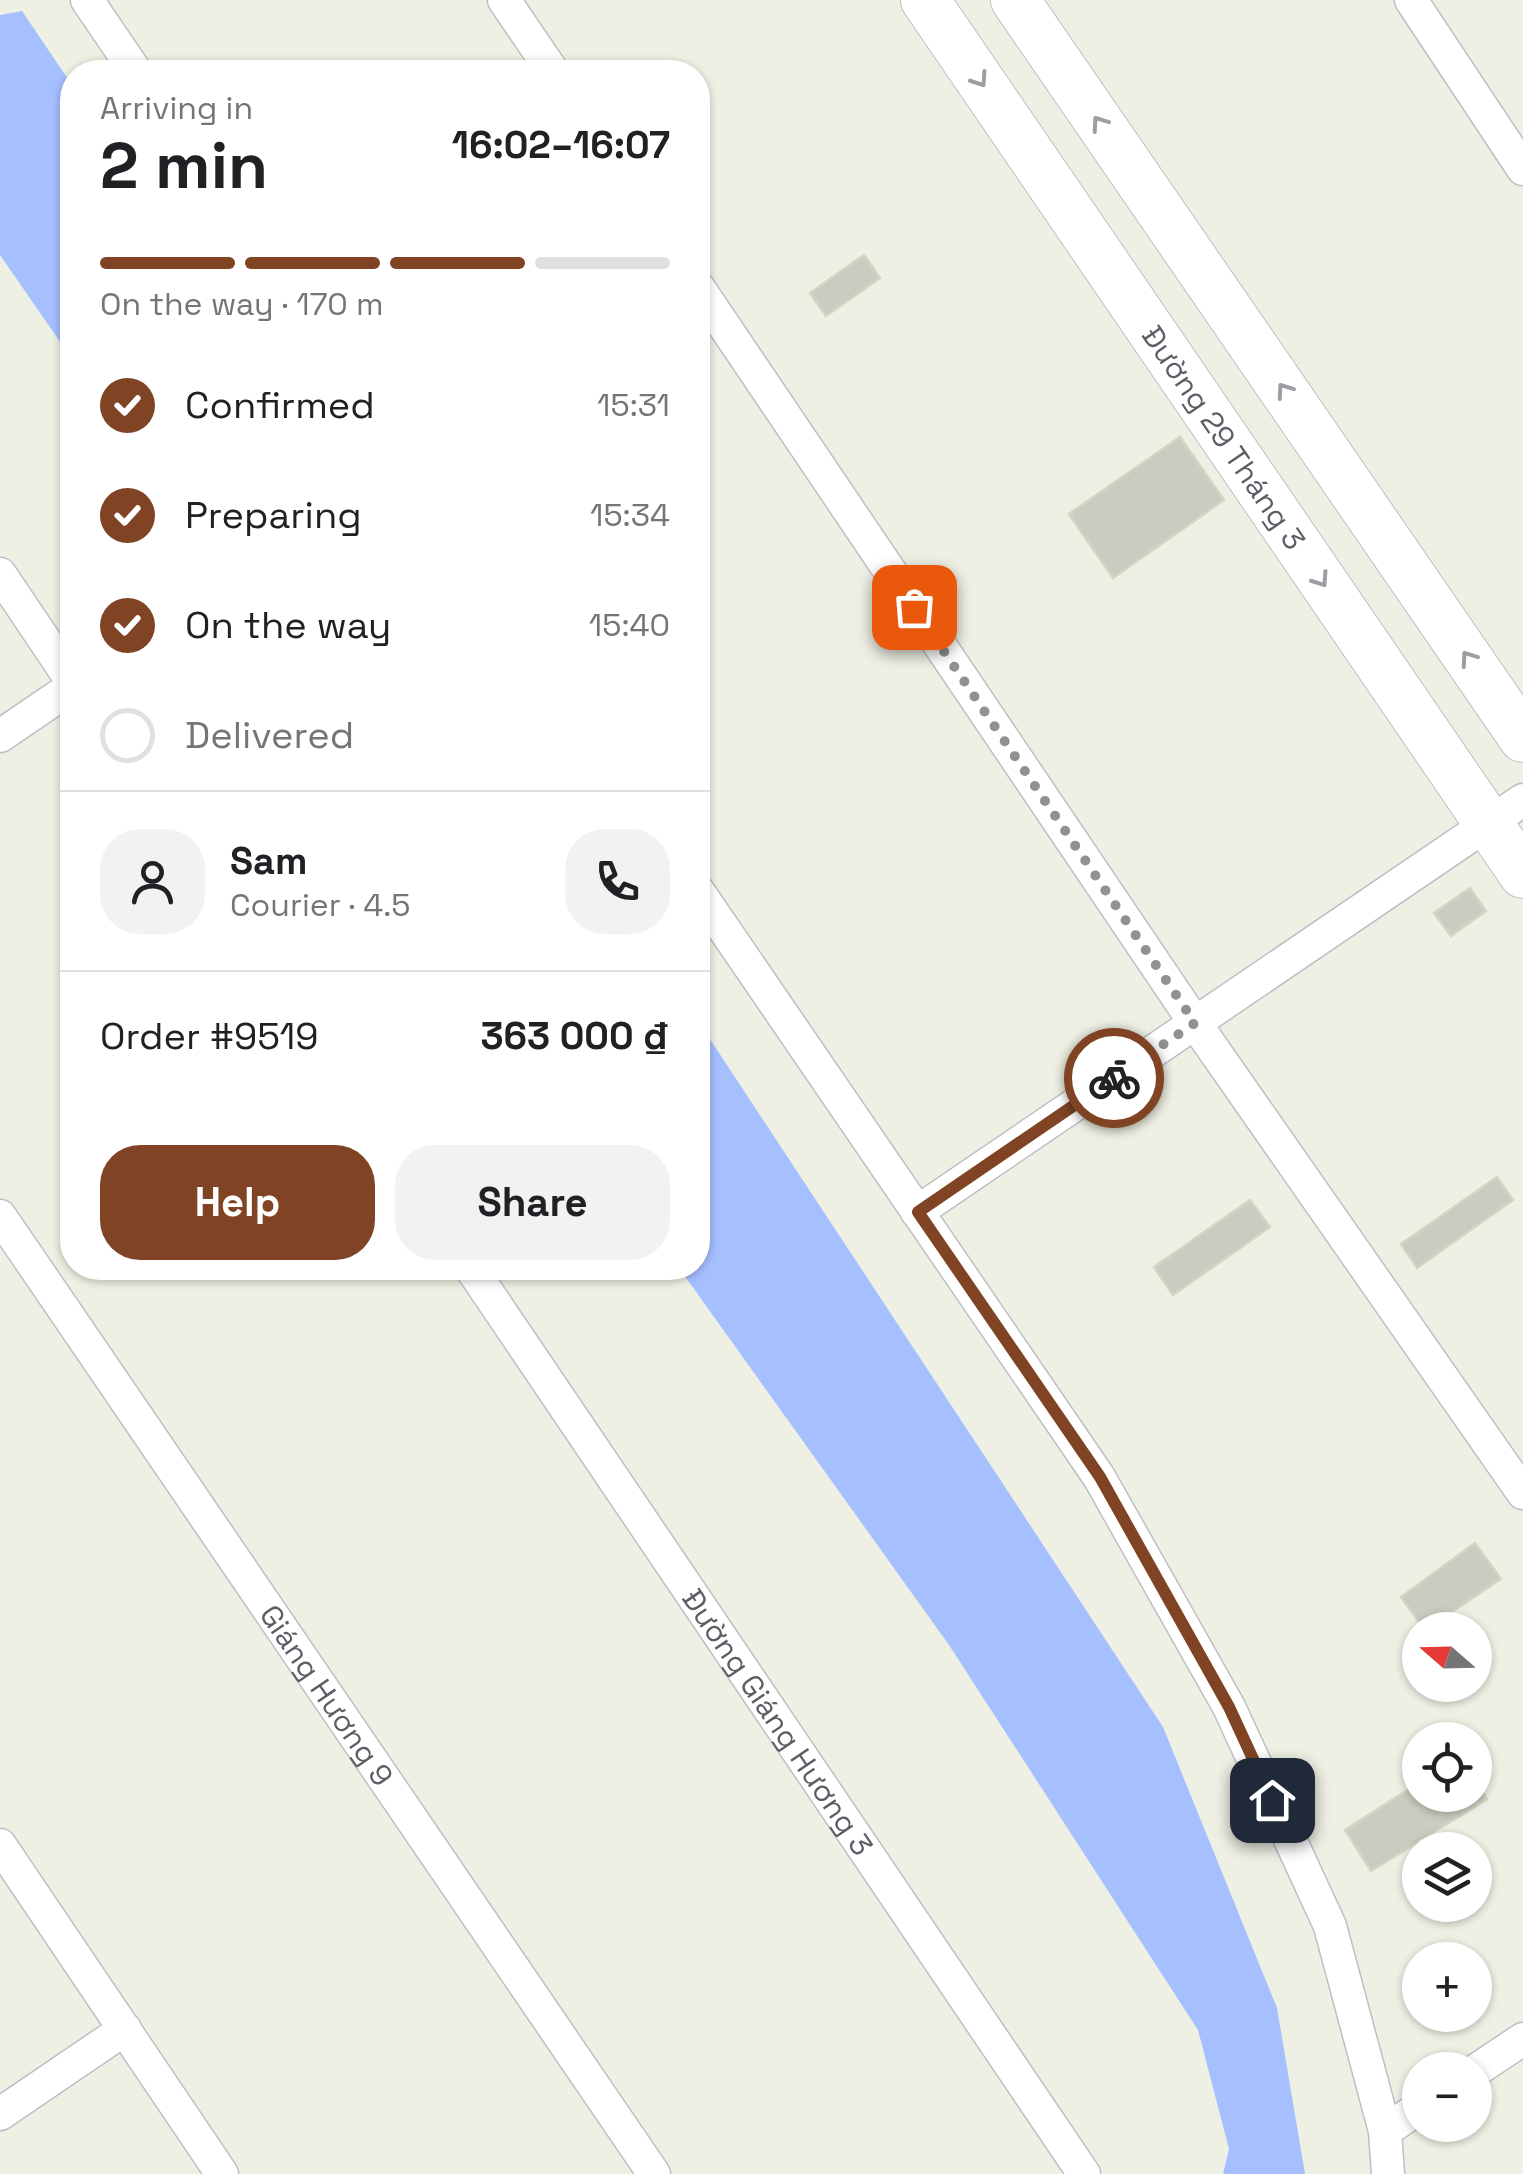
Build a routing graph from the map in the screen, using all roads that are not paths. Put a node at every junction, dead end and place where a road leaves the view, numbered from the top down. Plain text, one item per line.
1 (87, 0) edge
2 (504, 0) edge
3 (924, 0) edge
4 (1015, 0) edge
5 (1411, 0) edge
6 (128, 60) edge
7 (545, 60) edge
8 (1523, 169) edge
9 (710, 305) edge
10 (0, 574) edge
11 (60, 666) edge
12 (60, 693) edge
13 (0, 736) edge
14 (1523, 738) edge
15 (1506, 812) edge
16 (1523, 874) edge
17 (710, 909) edge
18 (1195, 1023) junction
19 (918, 1212) junction
20 (0, 1216) edge
21 (480, 1280) edge
22 (1523, 1494) edge
23 (0, 1845) edge
24 (124, 2029) junction
25 (1523, 2039) edge
26 (1492, 2060) edge
27 (0, 2114) edge
28 (1402, 2118) edge
29 (1384, 2130) junction
30 (222, 2174) edge
31 (654, 2174) edge
32 (1084, 2174) edge
33 (1388, 2174) edge

1 - 6 street
2 - 7 street
3 -> 15 street, Đường 29 Tháng 3
14 -> 4 street
5 - 8 street
9 - 18 street
10 - 11 street
12 - 13 street
15 - 16 street, Đường 29 Tháng 3
15 - 18 street
17 - 19 street
18 - 19 street
18 - 22 street
19 - 29 street
20 - 31 street, Giáng Hương 9
21 - 32 street, Đường Giáng Hương 3
23 - 24 street
24 - 27 street
24 - 30 street
25 - 26 street
28 - 29 street
29 - 33 street

